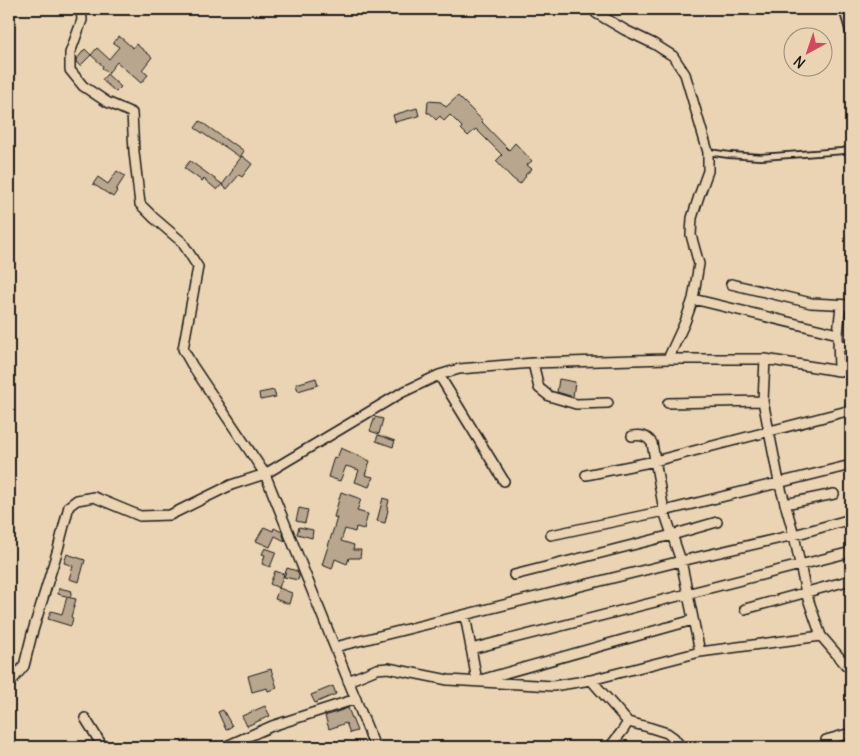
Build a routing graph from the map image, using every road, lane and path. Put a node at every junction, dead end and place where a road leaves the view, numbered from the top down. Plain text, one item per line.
1 (81, 9) edge
2 (593, 9) edge
3 (842, 9) edge
4 (851, 40) edge
5 (851, 148) edge
6 (708, 152) junction
7 (731, 284) dead end
8 (693, 299) junction
9 (841, 305) junction
10 (851, 305) edge
11 (838, 334) junction
12 (851, 346) edge
13 (838, 347) junction
14 (668, 359) junction
15 (765, 359) junction
16 (533, 362) junction
17 (839, 371) junction
18 (851, 371) edge
19 (439, 375) junction
20 (763, 401) junction
21 (608, 403) dead end
22 (668, 403) dead end
23 (851, 410) edge
24 (769, 432) junction
25 (632, 436) dead end
26 (655, 461) junction
27 (851, 465) edge
28 (265, 474) junction
29 (586, 475) dead end
30 (504, 481) dead end
31 (779, 482) junction
32 (834, 494) dead end
33 (786, 504) junction
34 (664, 511) junction
35 (851, 519) edge
36 (717, 522) dead end
37 (551, 535) dead end
38 (672, 535) junction
39 (794, 535) junction
40 (851, 552) edge
41 (681, 561) junction
42 (801, 565) junction
43 (514, 575) dead end
44 (851, 580) edge
45 (688, 593) junction
46 (806, 593) junction
47 (745, 609) dead end
48 (465, 615) junction
49 (693, 620) junction
50 (821, 636) junction
51 (335, 647) junction
52 (471, 649) junction
53 (700, 652) junction
54 (851, 667) edge
55 (592, 680) junction
56 (348, 681) junction
57 (476, 681) junction
58 (9, 684) edge
59 (356, 699) junction
60 (85, 718) dead end
61 (628, 722) junction
62 (851, 733) edge
63 (826, 740) dead end
64 (103, 747) edge
65 (224, 747) edge
66 (375, 747) edge
67 (610, 747) edge
68 (681, 747) edge

1 - 28 street
2 - 6 street
3 - 4 lane
5 - 6 lane
6 - 8 street
7 - 9 street
8 - 11 street
8 - 14 street
9 - 10 street
9 - 11 street
11 - 13 street
12 - 13 street
13 - 17 street
14 - 15 street
14 - 16 street
15 - 17 street
15 - 20 street
16 - 19 street
16 - 21 street
17 - 18 street
19 - 28 street
19 - 30 street
20 - 22 street
20 - 24 street
23 - 24 street
24 - 26 street
24 - 31 street
25 - 26 street
26 - 29 street
26 - 34 street
27 - 31 street
28 - 51 street
28 - 58 street
31 - 33 street
31 - 34 street
32 - 33 street
33 - 39 street
34 - 37 street
34 - 38 street
35 - 39 street
36 - 38 street
38 - 41 street
38 - 43 street
39 - 41 street
39 - 42 street
40 - 42 street
41 - 45 street
41 - 48 street
42 - 45 street
42 - 46 street
44 - 46 street
45 - 49 street
45 - 52 street
46 - 47 street
46 - 50 street
48 - 51 street
48 - 52 street
49 - 53 street
49 - 57 street
50 - 53 street
50 - 54 street
51 - 56 street
52 - 57 street
53 - 55 street
55 - 57 street
55 - 61 street
56 - 57 street
56 - 59 street
59 - 65 street
59 - 66 street
60 - 64 street
61 - 67 street
61 - 68 street
62 - 63 street

